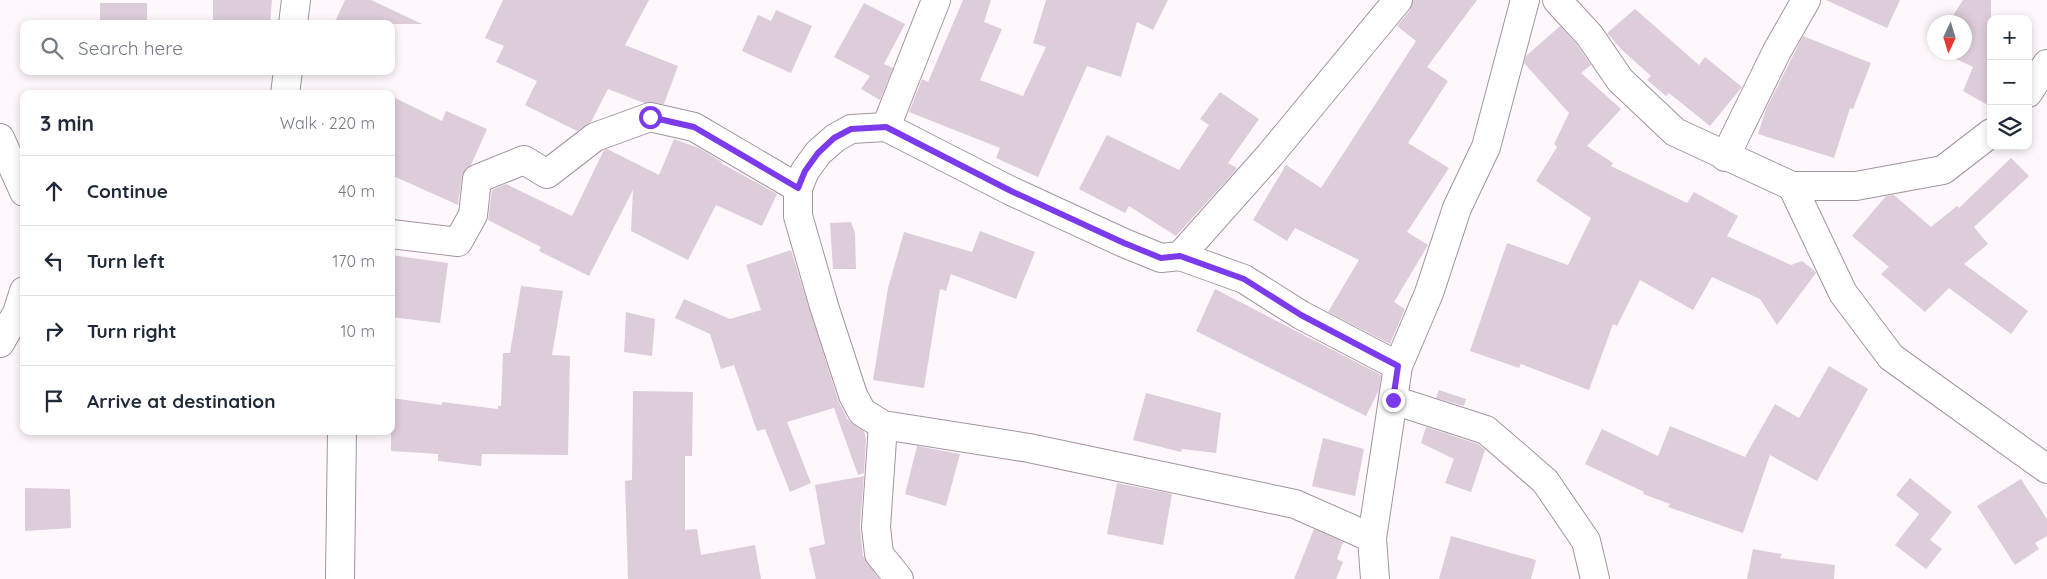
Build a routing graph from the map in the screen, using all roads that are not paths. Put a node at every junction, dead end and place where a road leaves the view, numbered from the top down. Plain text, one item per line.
1 (296, 0) edge
2 (936, 0) edge
3 (1398, 0) edge
4 (1525, 0) edge
5 (1557, 0) edge
6 (1806, 0) edge
7 (294, 20) edge
8 (2047, 64) edge
9 (287, 75) edge
10 (2032, 87) edge
11 (286, 90) edge
12 (886, 127) junction
13 (1987, 136) edge
14 (0, 138) edge
15 (1724, 157) junction
16 (20, 183) edge
17 (1792, 186) junction
18 (798, 188) junction
19 (395, 234) edge
20 (1180, 256) junction
21 (20, 304) edge
22 (0, 343) edge
23 (1398, 366) junction
24 (1393, 400) junction
25 (883, 425) junction
26 (342, 435) edge
27 (2047, 469) edge
28 (1372, 538) junction
29 (340, 579) edge
30 (899, 579) edge
31 (1375, 579) edge
32 (1595, 579) edge

1 - 7 street
2 - 12 street
3 - 20 street
4 - 23 street
5 - 15 street
6 - 15 street
8 - 10 street
9 - 11 street
12 - 18 street
12 - 20 street
13 - 17 street
14 - 16 street
15 - 17 street
17 - 27 street
18 - 19 street
18 - 25 street
20 - 23 street
21 - 22 street
23 - 24 street
24 - 28 street
24 - 32 street
25 - 28 street
25 - 30 street
26 - 29 street
28 - 31 street

